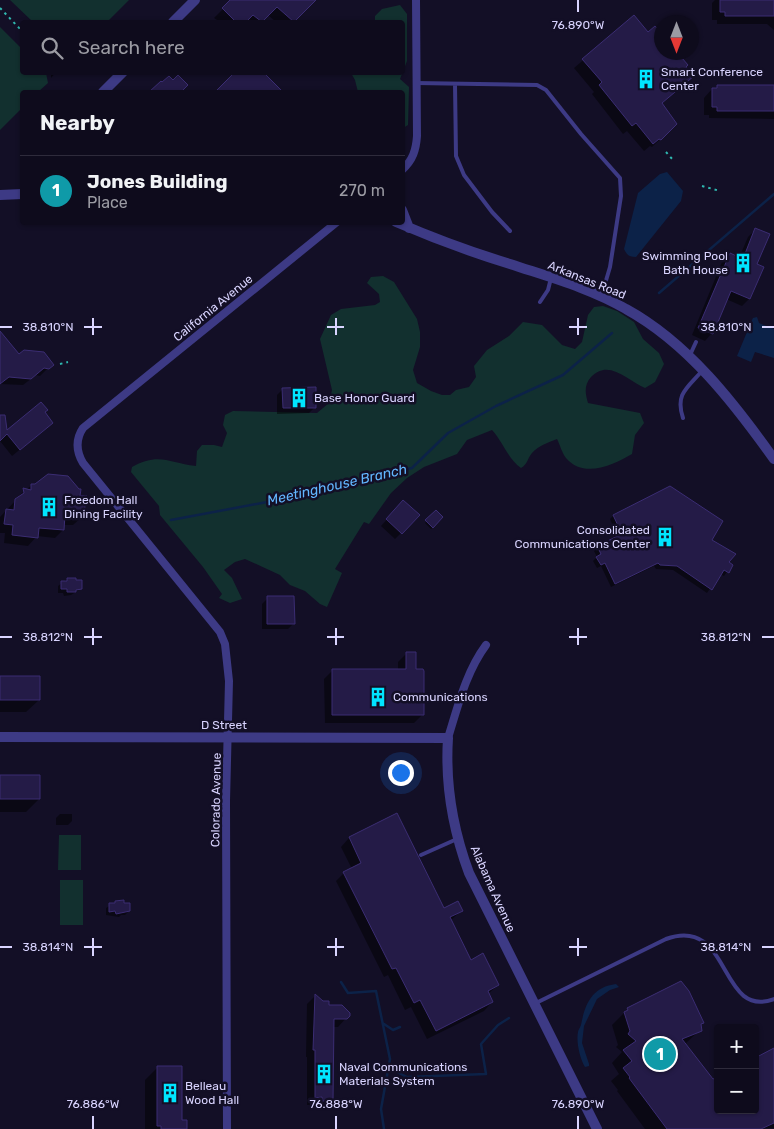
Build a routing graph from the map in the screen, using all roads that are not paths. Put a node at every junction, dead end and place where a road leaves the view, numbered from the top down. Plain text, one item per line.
1 (195, 0) edge
2 (416, 0) edge
3 (175, 20) edge
4 (121, 75) edge
5 (416, 83) junction
6 (454, 84) junction
7 (105, 90) edge
8 (405, 167) edge
9 (0, 194) edge
10 (20, 194) edge
11 (405, 219) edge
12 (334, 225) edge
13 (402, 225) edge
14 (408, 228) junction
15 (510, 231) dead end
16 (551, 278) junction
17 (601, 296) junction
18 (540, 302) dead end
19 (696, 342) dead end
20 (689, 358) junction
21 (702, 371) junction
22 (102, 412) joint
23 (684, 418) dead end
24 (774, 459) edge
25 (486, 645) dead end
26 (0, 737) edge
27 (227, 738) junction
28 (448, 738) junction
29 (458, 839) junction
30 (421, 855) dead end
31 (774, 999) edge
32 (534, 1004) junction
33 (227, 1129) edge
34 (597, 1129) edge

1 - 3 street
2 - 5 street
4 - 7 street
5 - 6 lane
5 - 8 street
6 - 15 lane
6 - 17 lane
9 - 10 street
11 - 14 street
12 - 22 street, California Avenue
13 - 14 street, Arkansas Road
14 - 16 street, Arkansas Road
16 - 17 street, Arkansas Road
16 - 18 lane
17 - 20 street, Arkansas Road
19 - 20 lane
20 - 21 street, Arkansas Road
21 - 23 lane
21 - 24 street, Arkansas Road
22 - 27 street, Colorado Avenue
25 - 28 street, Alabama Avenue
26 - 27 street, D Street
27 - 28 street, D Street
27 - 33 street, Colorado Avenue
28 - 29 street, Alabama Avenue
29 - 30 lane
29 - 32 street, Alabama Avenue
31 - 32 lane
32 - 34 street, Alabama Avenue

